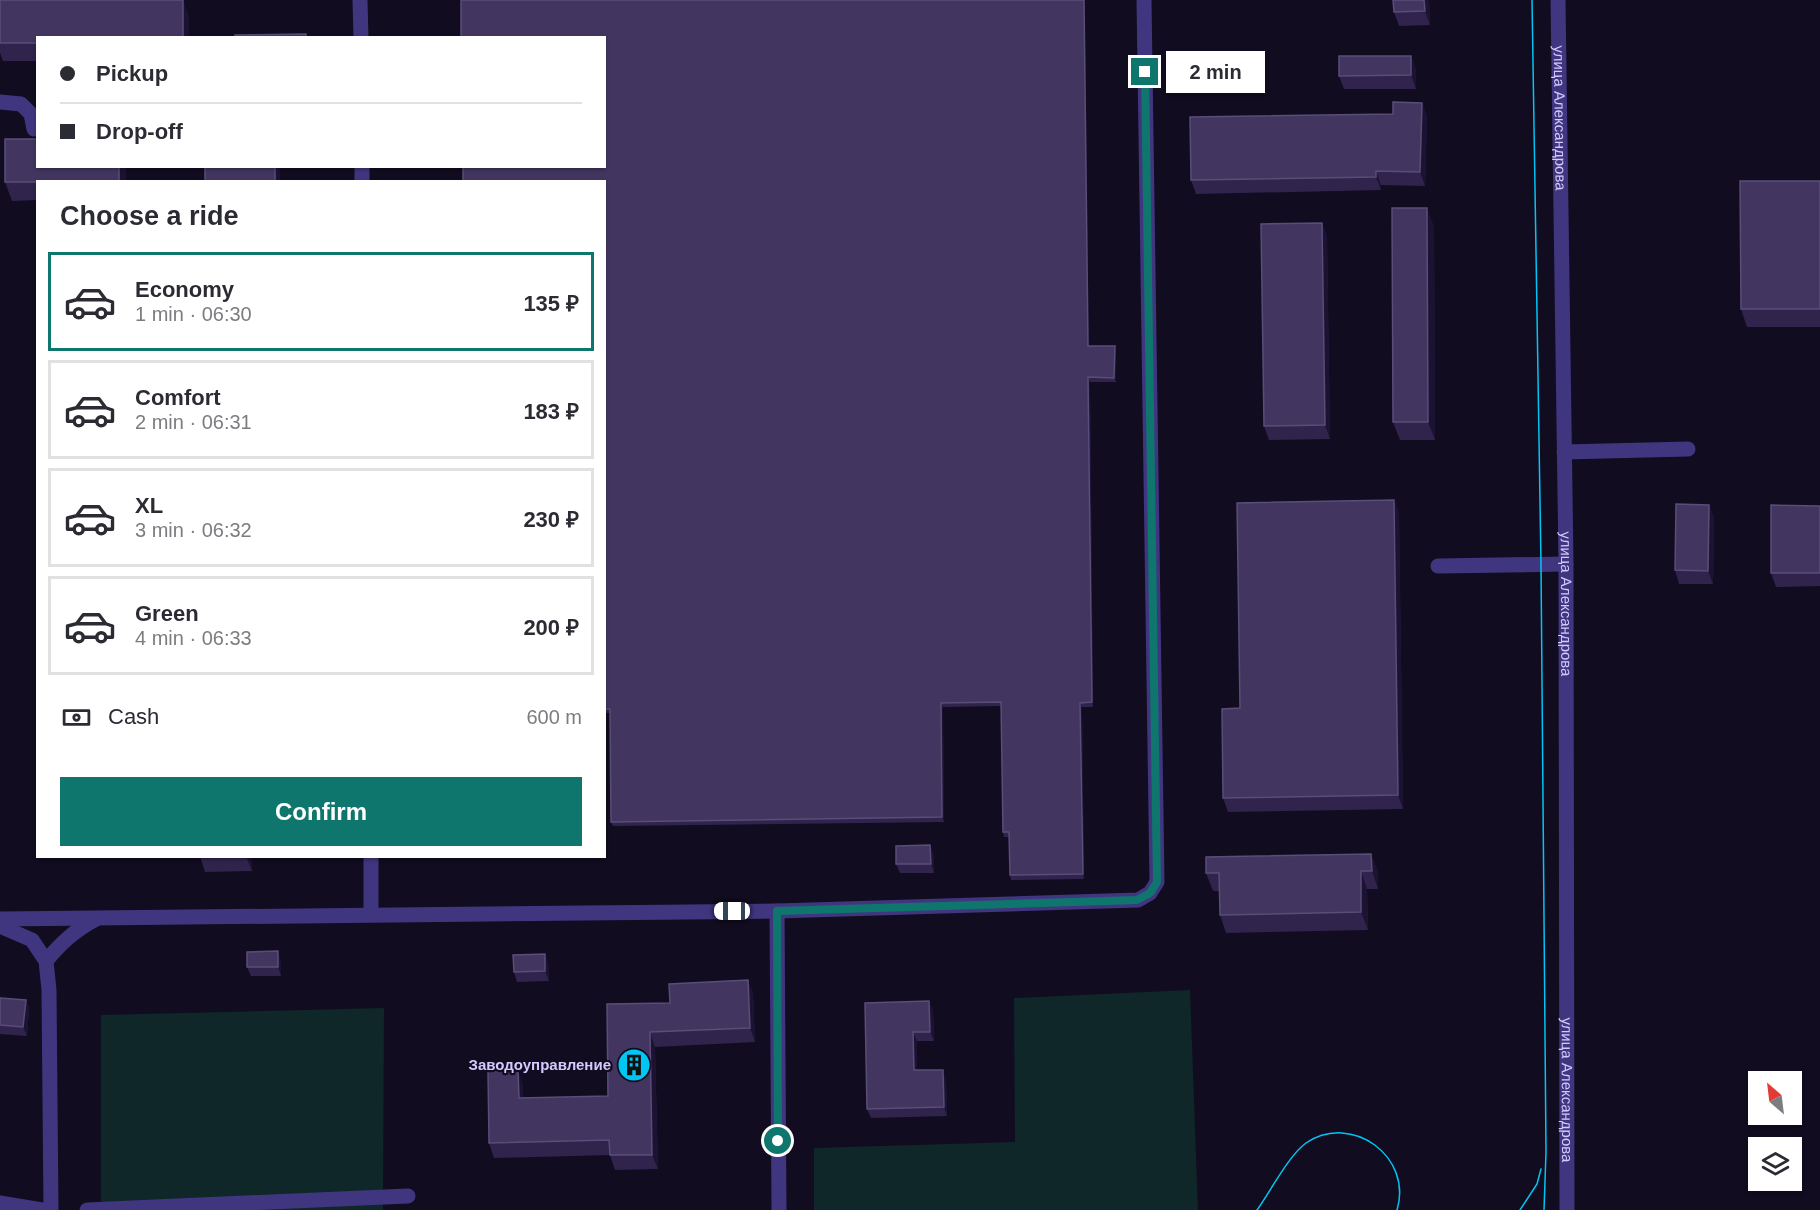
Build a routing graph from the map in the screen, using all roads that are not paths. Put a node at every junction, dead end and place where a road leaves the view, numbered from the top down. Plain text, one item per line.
1 (360, 0) edge
2 (1144, 0) edge
3 (1558, 0) edge
4 (361, 36) edge
5 (0, 102) edge
6 (34, 129) dead end
7 (1688, 449) dead end
8 (1564, 452) junction
9 (1566, 564) junction
10 (1438, 566) dead end
11 (371, 858) edge
12 (777, 911) junction
13 (371, 914) junction
14 (99, 917) junction
15 (0, 919) edge
16 (0, 926) edge
17 (46, 961) junction
18 (408, 1196) dead end
19 (0, 1203) edge
20 (42, 1210) edge
21 (51, 1210) edge
22 (87, 1210) edge
23 (778, 1210) edge
24 (1567, 1210) edge

1 - 4 street
2 - 12 street
3 - 8 street, улица Александрова
5 - 6 street
7 - 8 street
8 - 9 street, улица Александрова
9 - 10 street
9 - 24 street, улица Александрова
11 - 13 street
12 - 13 street
12 - 23 street
13 - 14 street
14 - 15 street
14 - 17 street
16 - 17 street
17 - 21 street
18 - 22 street
19 - 20 street

